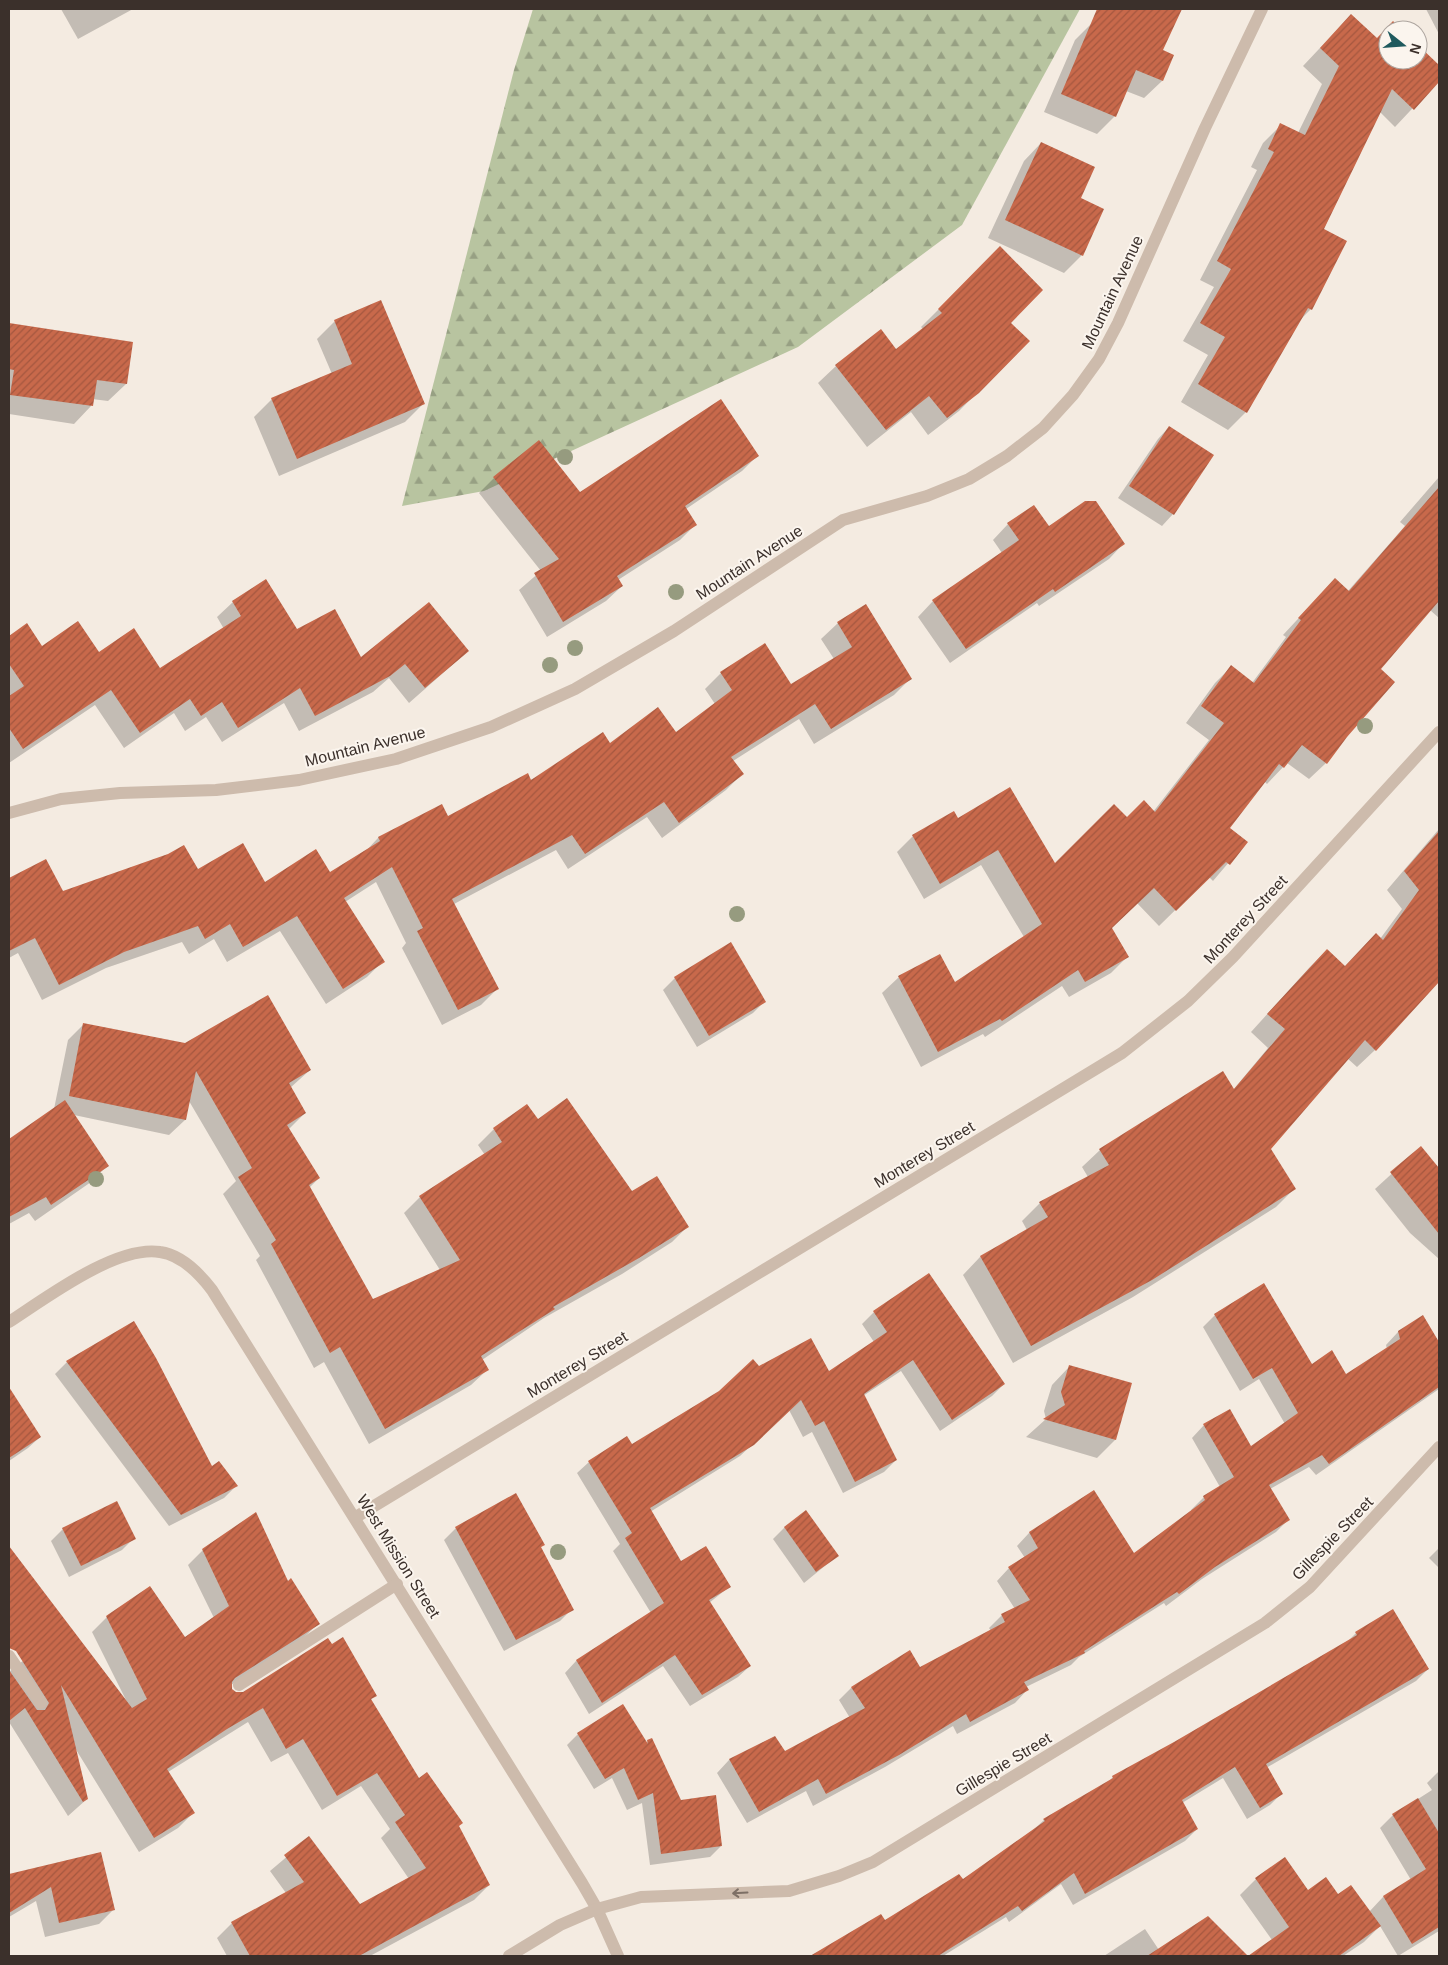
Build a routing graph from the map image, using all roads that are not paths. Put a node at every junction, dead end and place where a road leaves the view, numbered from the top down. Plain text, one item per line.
1 (1262, 9) edge
2 (1439, 732) edge
3 (9, 813) edge
4 (9, 1322) edge
5 (1439, 1447) edge
6 (356, 1518) junction
7 (397, 1584) junction
8 (9, 1656) edge
9 (239, 1685) dead end
10 (41, 1703) dead end
11 (597, 1909) junction
12 (509, 1956) edge
13 (618, 1956) edge

1 - 3 street, Mountain Avenue
2 - 6 street, Monterey Street
4 - 6 street, West Mission Street
5 -> 11 street, Gillespie Street
6 - 7 street, West Mission Street
7 - 9 street
7 - 11 street, West Mission Street
8 - 10 street
11 - 12 street, Gillespie Street
11 - 13 street, West Mission Street

